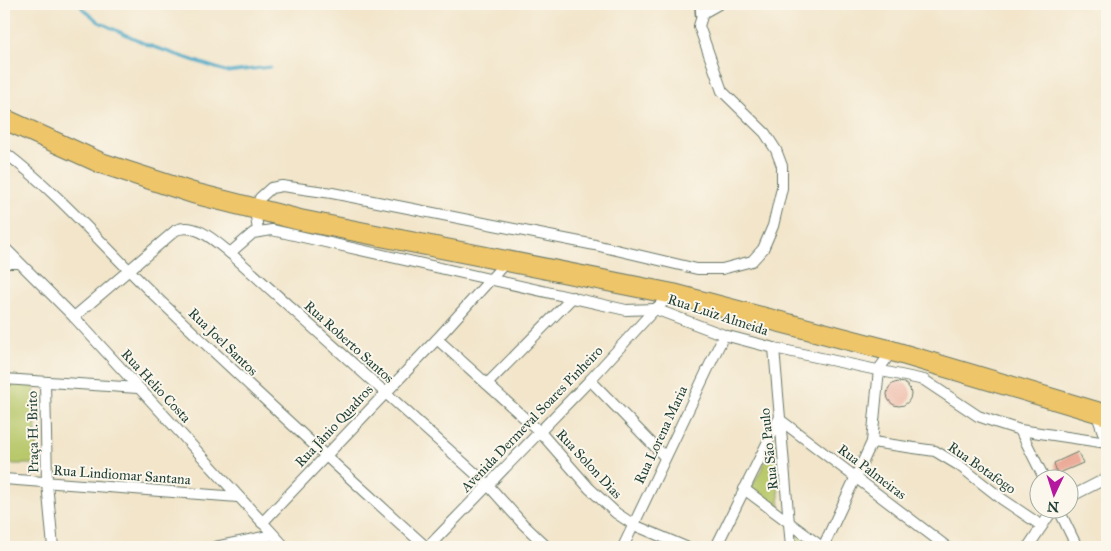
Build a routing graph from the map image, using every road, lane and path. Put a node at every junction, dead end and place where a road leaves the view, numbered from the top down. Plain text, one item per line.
1 (698, 4) edge
2 (719, 4) edge
3 (699, 26) junction
4 (4, 119) edge
5 (4, 152) edge
6 (256, 209) junction
7 (258, 231) junction
8 (4, 246) edge
9 (230, 253) junction
10 (507, 260) junction
11 (4, 263) edge
12 (19, 263) junction
13 (128, 270) junction
14 (490, 281) junction
15 (673, 294) junction
16 (573, 297) junction
17 (655, 309) junction
18 (74, 317) junction
19 (724, 334) junction
20 (437, 339) junction
21 (774, 348) junction
22 (892, 350) junction
23 (879, 369) junction
24 (4, 378) edge
25 (590, 380) junction
26 (45, 382) junction
27 (487, 384) junction
28 (138, 388) junction
29 (384, 392) junction
30 (1102, 414) edge
31 (779, 419) junction
32 (1020, 430) junction
33 (540, 432) junction
34 (872, 442) junction
35 (1107, 443) edge
36 (326, 456) junction
37 (665, 457) junction
38 (1039, 468) edge
39 (856, 477) junction
40 (1107, 478) edge
41 (4, 479) edge
42 (47, 483) junction
43 (488, 485) junction
44 (744, 489) junction
45 (1078, 493) edge
46 (238, 497) junction
47 (1047, 518) edge
48 (1063, 518) edge
49 (262, 523) junction
50 (789, 524) junction
51 (634, 525) junction
52 (1042, 526) junction
53 (273, 535) junction
54 (53, 547) edge
55 (215, 547) edge
56 (285, 547) edge
57 (427, 547) edge
58 (547, 547) edge
59 (623, 547) edge
60 (686, 547) edge
61 (716, 547) edge
62 (791, 547) edge
63 (823, 547) edge
64 (946, 547) edge
65 (1028, 547) edge
66 (1077, 547) edge

1 - 3 lane
2 - 3 street
3 - 6 street
4 - 6 highway
5 - 13 street, Rua Joel Santos
6 - 7 street
6 - 10 highway
7 - 9 street
7 - 14 street, Rua Luiz Almeida
8 - 12 street, Rua Helio Costa
9 - 13 street, Rua Roberto Santos
9 - 29 street, Rua Roberto Santos
10 - 14 street, Rua Jânio Quadros
10 - 15 highway
11 - 12 street
12 - 18 street, Rua Helio Costa
13 - 18 street
13 - 36 street, Rua Joel Santos
14 - 16 street, Rua Luiz Almeida
14 - 20 street, Rua Jânio Quadros
15 - 17 street, Avenida Dermeval Soares Pinheiro
15 - 22 highway
16 - 17 street, Rua Luiz Almeida
16 - 27 street
17 - 19 street, Rua Luiz Almeida
17 - 25 street, Avenida Dermeval Soares Pinheiro
18 - 28 street, Rua Helio Costa
19 - 21 street, Rua Luiz Almeida
19 - 37 street, Rua Lorena Maria
20 - 27 street, Rua Solon Dias
20 - 29 street, Rua Jânio Quadros
21 - 23 street, Rua Luiz Almeida
21 - 31 street, Rua São Paulo
22 - 23 street
22 - 30 highway
23 - 32 street, Rua Luiz Almeida
23 - 34 street
24 - 26 street
25 - 33 street, Avenida Dermeval Soares Pinheiro
25 - 37 street
26 - 28 street
26 - 42 street, Praça H. Brito
27 - 33 street, Rua Solon Dias
28 - 46 street, Rua Helio Costa
29 - 36 street, Rua Jânio Quadros
29 - 43 street, Rua Roberto Santos
30 - 35 street
31 - 39 street, Rua Palmeiras
31 - 44 street
31 - 50 street, Rua São Paulo
32 - 35 street, Rua Luiz Almeida
32 - 38 street
33 - 43 street, Avenida Dermeval Soares Pinheiro
33 - 51 street, Rua Solon Dias
34 - 39 street
34 - 52 street, Rua Botafogo
36 - 49 street, Rua Jânio Quadros
36 - 57 street, Rua Joel Santos
37 - 51 street, Rua Lorena Maria
39 - 63 street
39 - 64 street, Rua Palmeiras
40 - 45 street
41 - 42 street, Rua Lindiomar Santana
42 - 46 street, Rua Lindiomar Santana
42 - 54 street, Praça H. Brito
43 - 57 street, Avenida Dermeval Soares Pinheiro
43 - 58 street, Rua Roberto Santos
44 - 50 street
44 - 61 street
46 - 49 street, Rua Helio Costa
47 - 52 street
48 - 66 street
49 - 53 street, Rua Helio Costa
50 - 62 street, Rua São Paulo
50 - 63 street
51 - 59 street, Rua Lorena Maria
51 - 60 street, Rua Solon Dias
52 - 65 street
53 - 55 street
53 - 56 street, Rua Helio Costa

